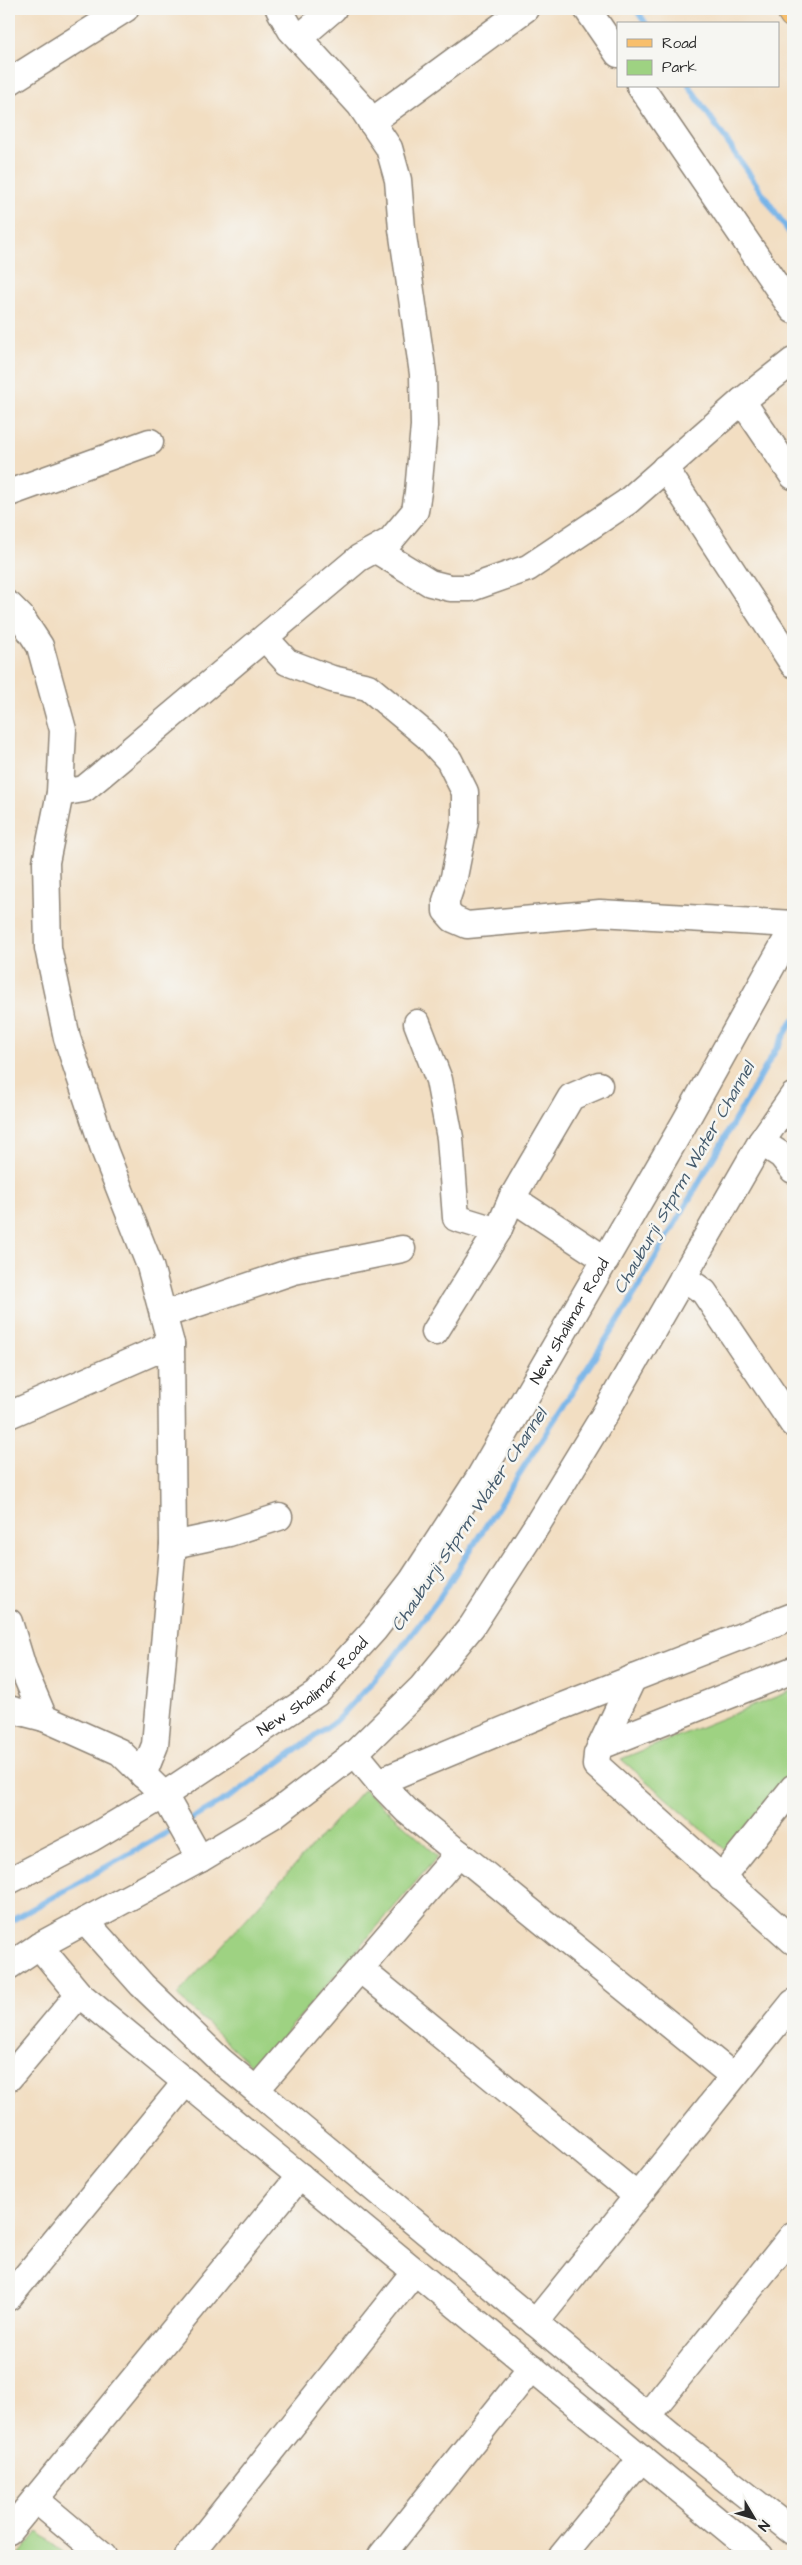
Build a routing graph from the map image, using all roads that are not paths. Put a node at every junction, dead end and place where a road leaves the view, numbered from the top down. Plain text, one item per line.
1 (125, 9) edge
2 (279, 9) edge
3 (333, 9) edge
4 (525, 9) edge
5 (587, 9) edge
6 (790, 9) edge
7 (793, 14) edge
8 (299, 38) junction
9 (617, 53) edge
10 (9, 82) edge
11 (641, 88) edge
12 (371, 122) junction
13 (793, 310) edge
14 (793, 361) edge
15 (742, 401) junction
16 (150, 442) dead end
17 (666, 468) junction
18 (793, 476) edge
19 (9, 493) edge
20 (376, 550) junction
21 (9, 605) edge
22 (265, 638) junction
23 (793, 664) edge
24 (60, 793) junction
25 (793, 926) edge
26 (417, 1023) dead end
27 (599, 1085) dead end
28 (793, 1096) edge
29 (761, 1142) junction
30 (793, 1170) edge
31 (512, 1198) junction
32 (498, 1231) junction
33 (402, 1249) dead end
34 (606, 1260) junction
35 (683, 1277) junction
36 (163, 1315) junction
37 (435, 1332) dead end
38 (171, 1344) junction
39 (9, 1415) edge
40 (793, 1424) edge
41 (279, 1517) dead end
42 (173, 1546) junction
43 (793, 1616) edge
44 (9, 1622) edge
45 (793, 1670) edge
46 (633, 1678) junction
47 (9, 1709) edge
48 (44, 1718) junction
49 (600, 1746) junction
50 (355, 1754) junction
51 (144, 1775) junction
52 (379, 1782) junction
53 (793, 1788) edge
54 (166, 1799) junction
55 (196, 1851) junction
56 (459, 1853) junction
57 (720, 1878) junction
58 (9, 1881) edge
59 (85, 1921) junction
60 (793, 1941) edge
61 (39, 1946) junction
62 (9, 1966) edge
63 (360, 1970) junction
64 (79, 1994) junction
65 (793, 2003) edge
66 (733, 2076) junction
67 (9, 2078) edge
68 (186, 2082) junction
69 (256, 2090) junction
70 (300, 2176) junction
71 (637, 2196) junction
72 (793, 2235) edge
73 (415, 2271) junction
74 (9, 2297) edge
75 (535, 2323) junction
76 (532, 2367) junction
77 (647, 2416) junction
78 (642, 2458) junction
79 (35, 2499) junction
80 (791, 2527) edge
81 (9, 2531) edge
82 (103, 2556) edge
83 (188, 2556) edge
84 (381, 2556) edge
85 (562, 2556) edge
86 (761, 2556) edge

1 - 10 street
2 - 8 street
3 - 8 street
4 - 12 street
5 - 9 street
6 - 7 main road
8 - 12 street
11 - 13 street
12 - 20 street
14 - 15 street
15 - 17 street
15 - 18 street
16 - 19 street
17 - 20 street
17 - 23 street
20 - 22 street
21 - 24 street
22 - 24 street
22 - 25 street
24 - 36 street
25 - 34 street, New Shalimar Road
26 - 32 street
27 - 31 street
28 - 29 street
29 - 30 street
29 - 35 street
31 - 32 street
31 - 34 street
32 - 37 street
33 - 36 street
34 - 54 street, New Shalimar Road
35 - 40 street
35 - 50 street
36 - 38 street
38 - 39 street
38 - 42 street
41 - 42 street
42 - 51 street
43 - 46 street
44 - 48 street
45 - 49 street
46 - 49 street
46 - 52 street
47 - 48 street
48 - 51 street
49 - 57 street
50 - 52 street
50 - 55 street
51 - 54 street
52 - 56 street
53 - 57 street
54 - 55 street
54 - 58 street, New Shalimar Road
55 - 59 street
56 - 63 street
56 - 66 street
57 - 60 street
59 - 61 street
59 - 69 street
61 - 62 street
61 - 64 street
63 - 69 street
63 - 71 street
64 - 67 street
64 - 68 street
65 - 66 street
66 - 71 street
68 - 70 street
68 - 74 street
69 - 75 street
70 - 73 street
70 - 79 street
71 - 75 street
72 - 77 street
73 - 76 street
73 - 83 street
75 - 77 street
76 - 78 street
76 - 84 street
77 - 80 street
78 - 85 street
78 - 86 street
79 - 81 street
79 - 82 street
80 - 86 street

